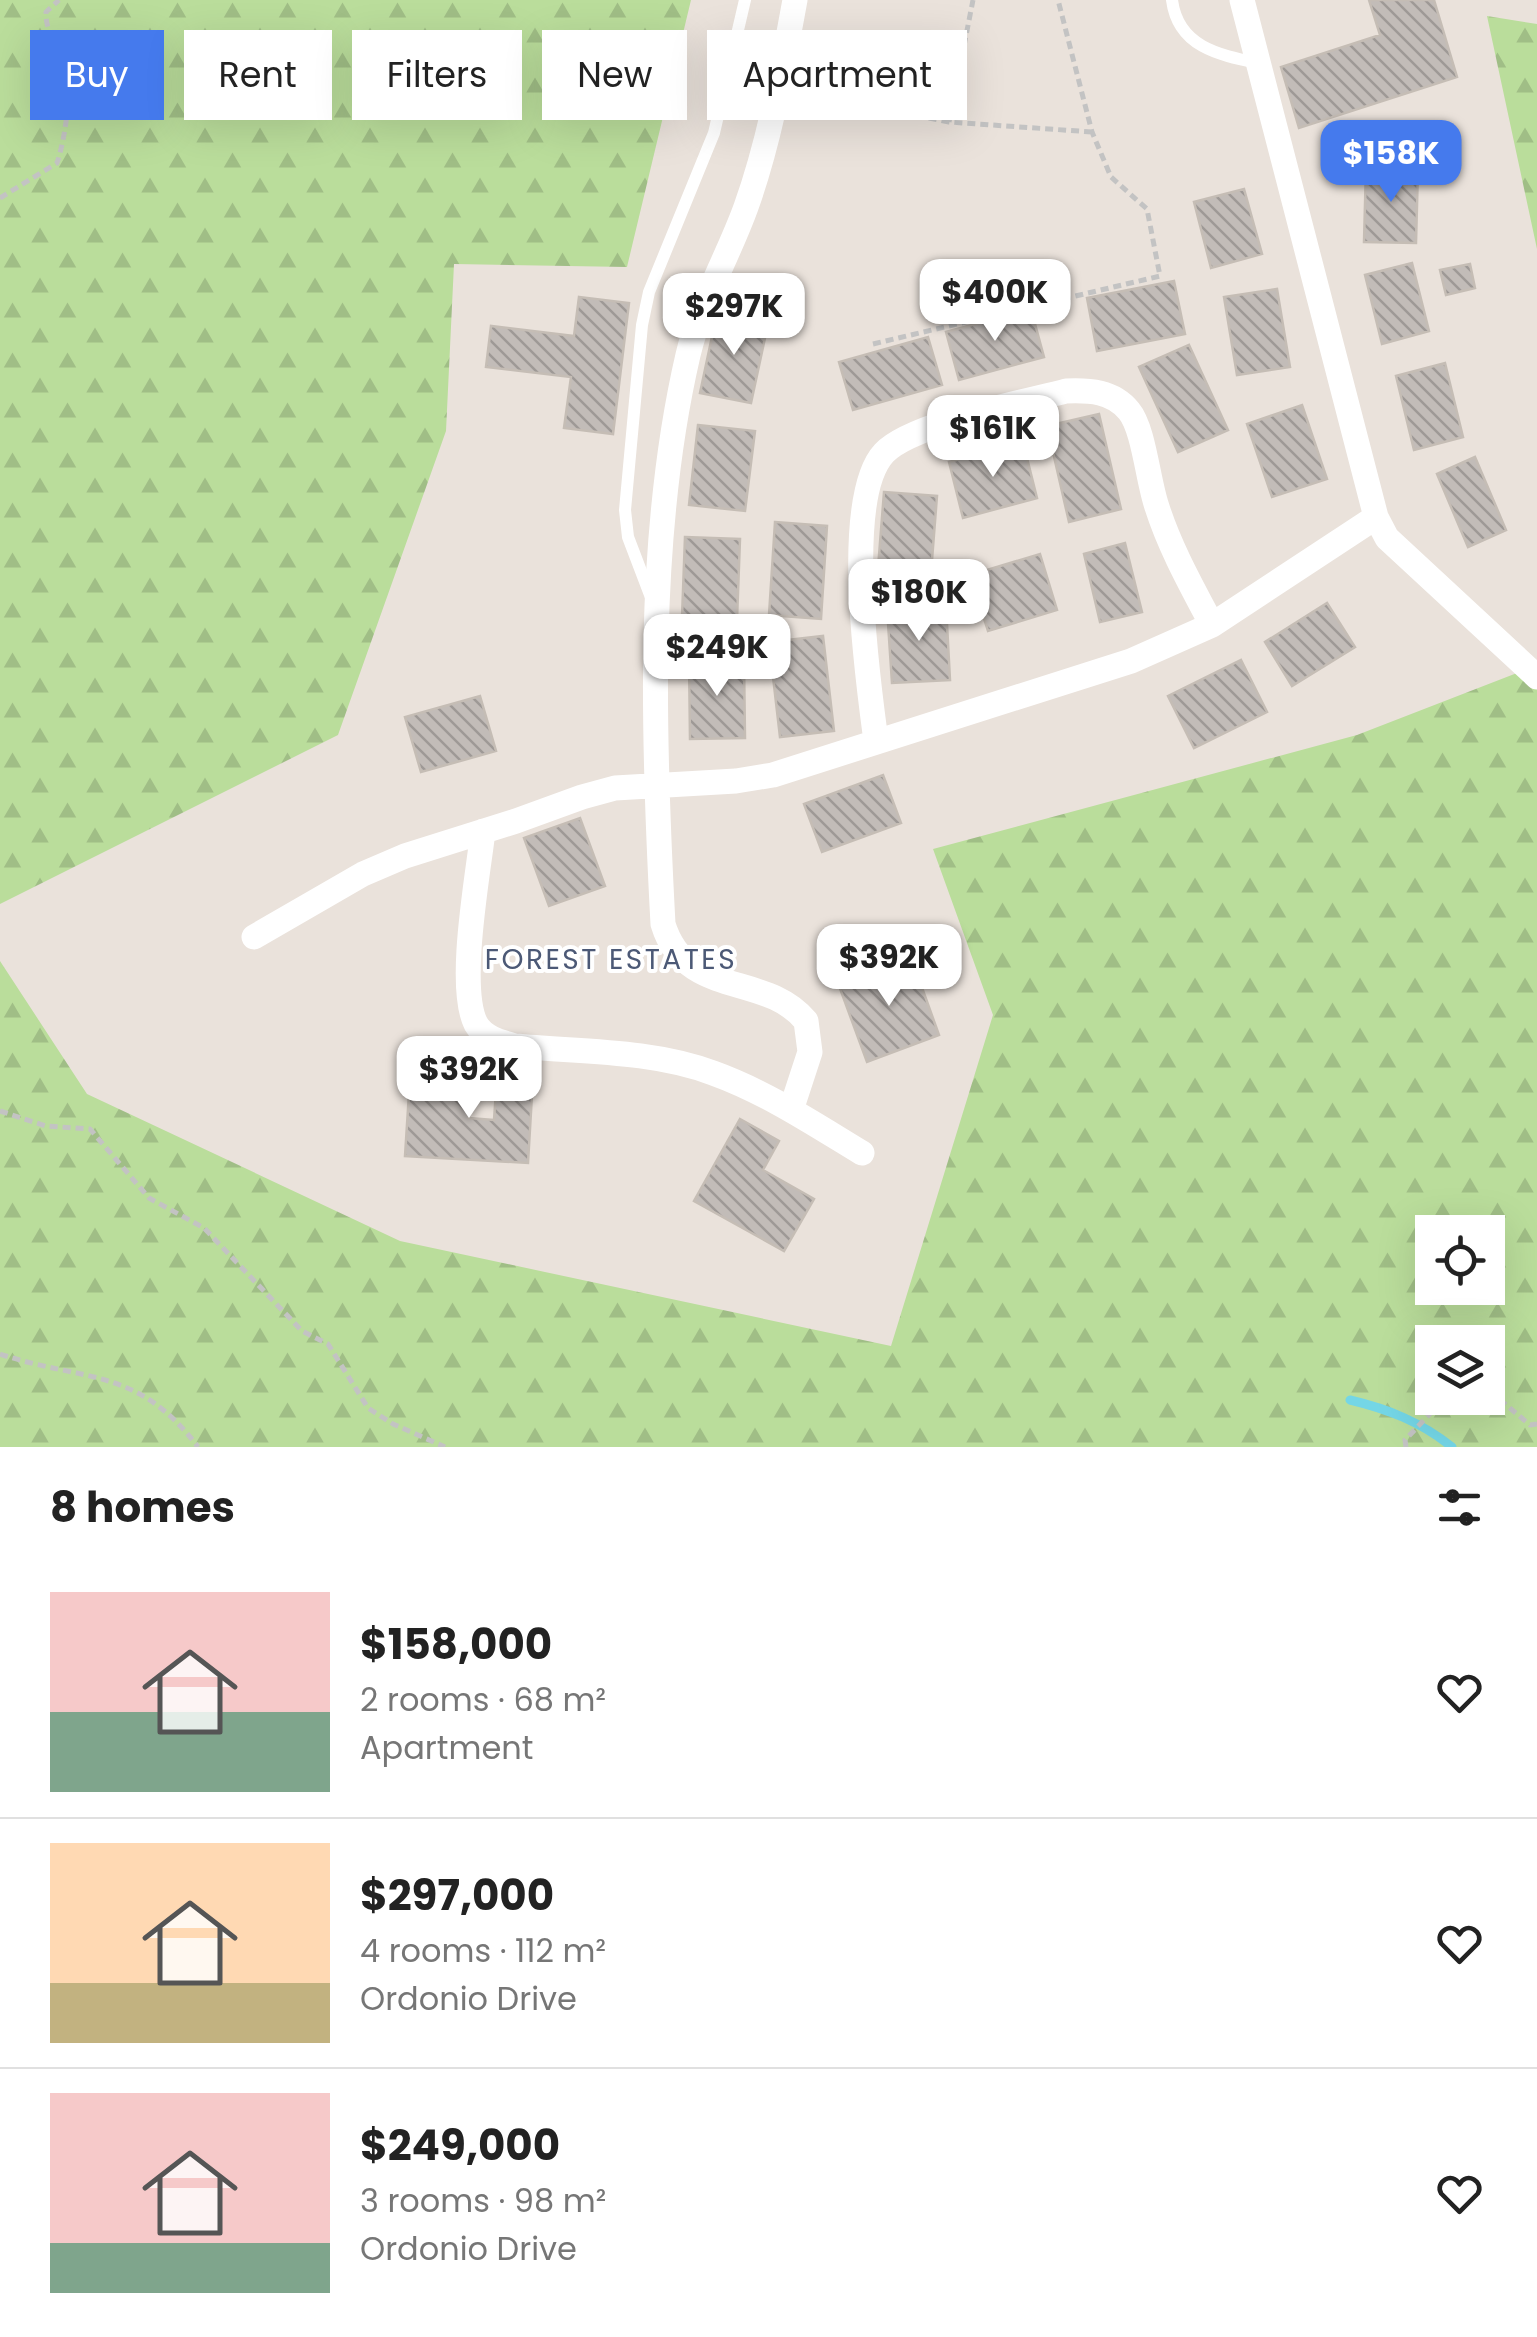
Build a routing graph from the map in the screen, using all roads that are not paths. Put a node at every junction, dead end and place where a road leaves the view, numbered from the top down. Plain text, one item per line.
1 (744, 0) edge
2 (795, 0) edge
3 (1172, 0) edge
4 (1242, 0) edge
5 (1260, 64) junction
6 (1376, 517) junction
7 (658, 614) junction
8 (1212, 626) junction
9 (1537, 678) edge
10 (876, 741) junction
11 (656, 784) junction
12 (483, 831) junction
13 (254, 938) dead end
14 (791, 1110) junction
15 (862, 1153) dead end

1 - 7 lane
2 - 7 street
3 - 5 lane
4 - 5 street
5 - 6 street
6 - 8 street
6 - 9 street
7 - 11 street
8 - 10 street
8 - 10 street
10 - 11 street
11 - 12 street
11 - 14 street
12 - 13 street
12 - 14 street
14 - 15 street

